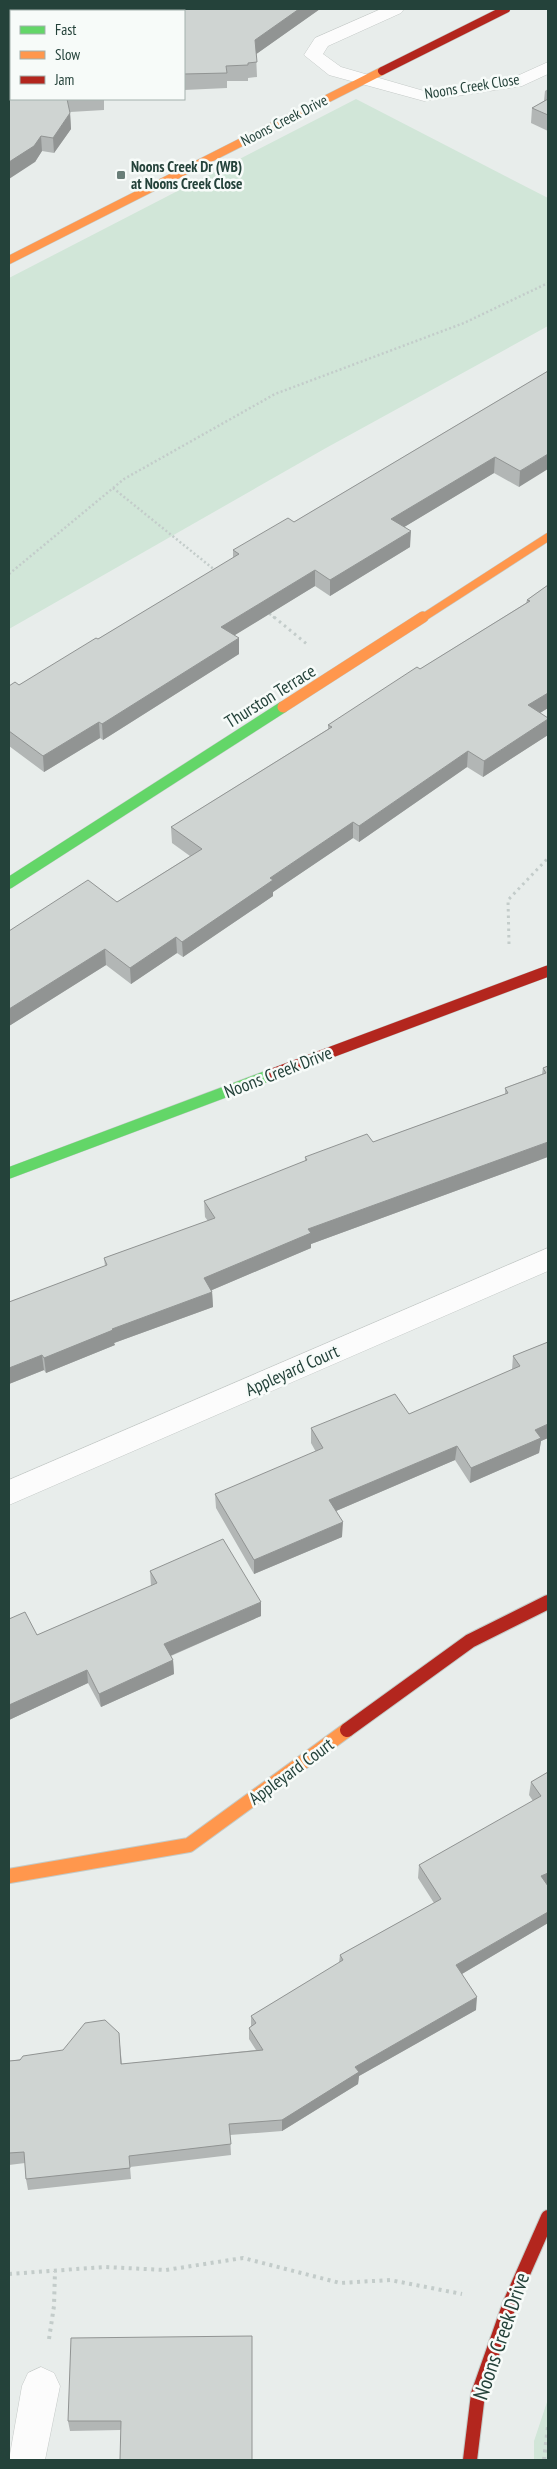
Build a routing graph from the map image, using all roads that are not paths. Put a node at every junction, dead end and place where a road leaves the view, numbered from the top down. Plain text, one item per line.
1 (395, 9) edge
2 (499, 10) edge
3 (548, 67) edge
4 (366, 79) junction
5 (9, 260) edge
6 (548, 537) edge
7 (9, 883) edge
8 (548, 971) edge
9 (9, 1173) edge
10 (548, 1259) edge
11 (9, 1493) edge
12 (548, 1602) edge
13 (9, 1876) edge
14 (548, 2216) edge
15 (41, 2386) road end
16 (26, 2460) edge
17 (470, 2460) edge

1 - 4 street, Noons Creek Close
2 - 4 street, Noons Creek Drive
3 - 4 street, Noons Creek Close
4 - 5 street, Noons Creek Drive
6 - 7 street, Thurston Terrace
8 - 9 street, Noons Creek Drive
10 - 11 street, Appleyard Court
12 - 13 street, Appleyard Court
14 - 17 street, Noons Creek Drive
15 - 16 street

